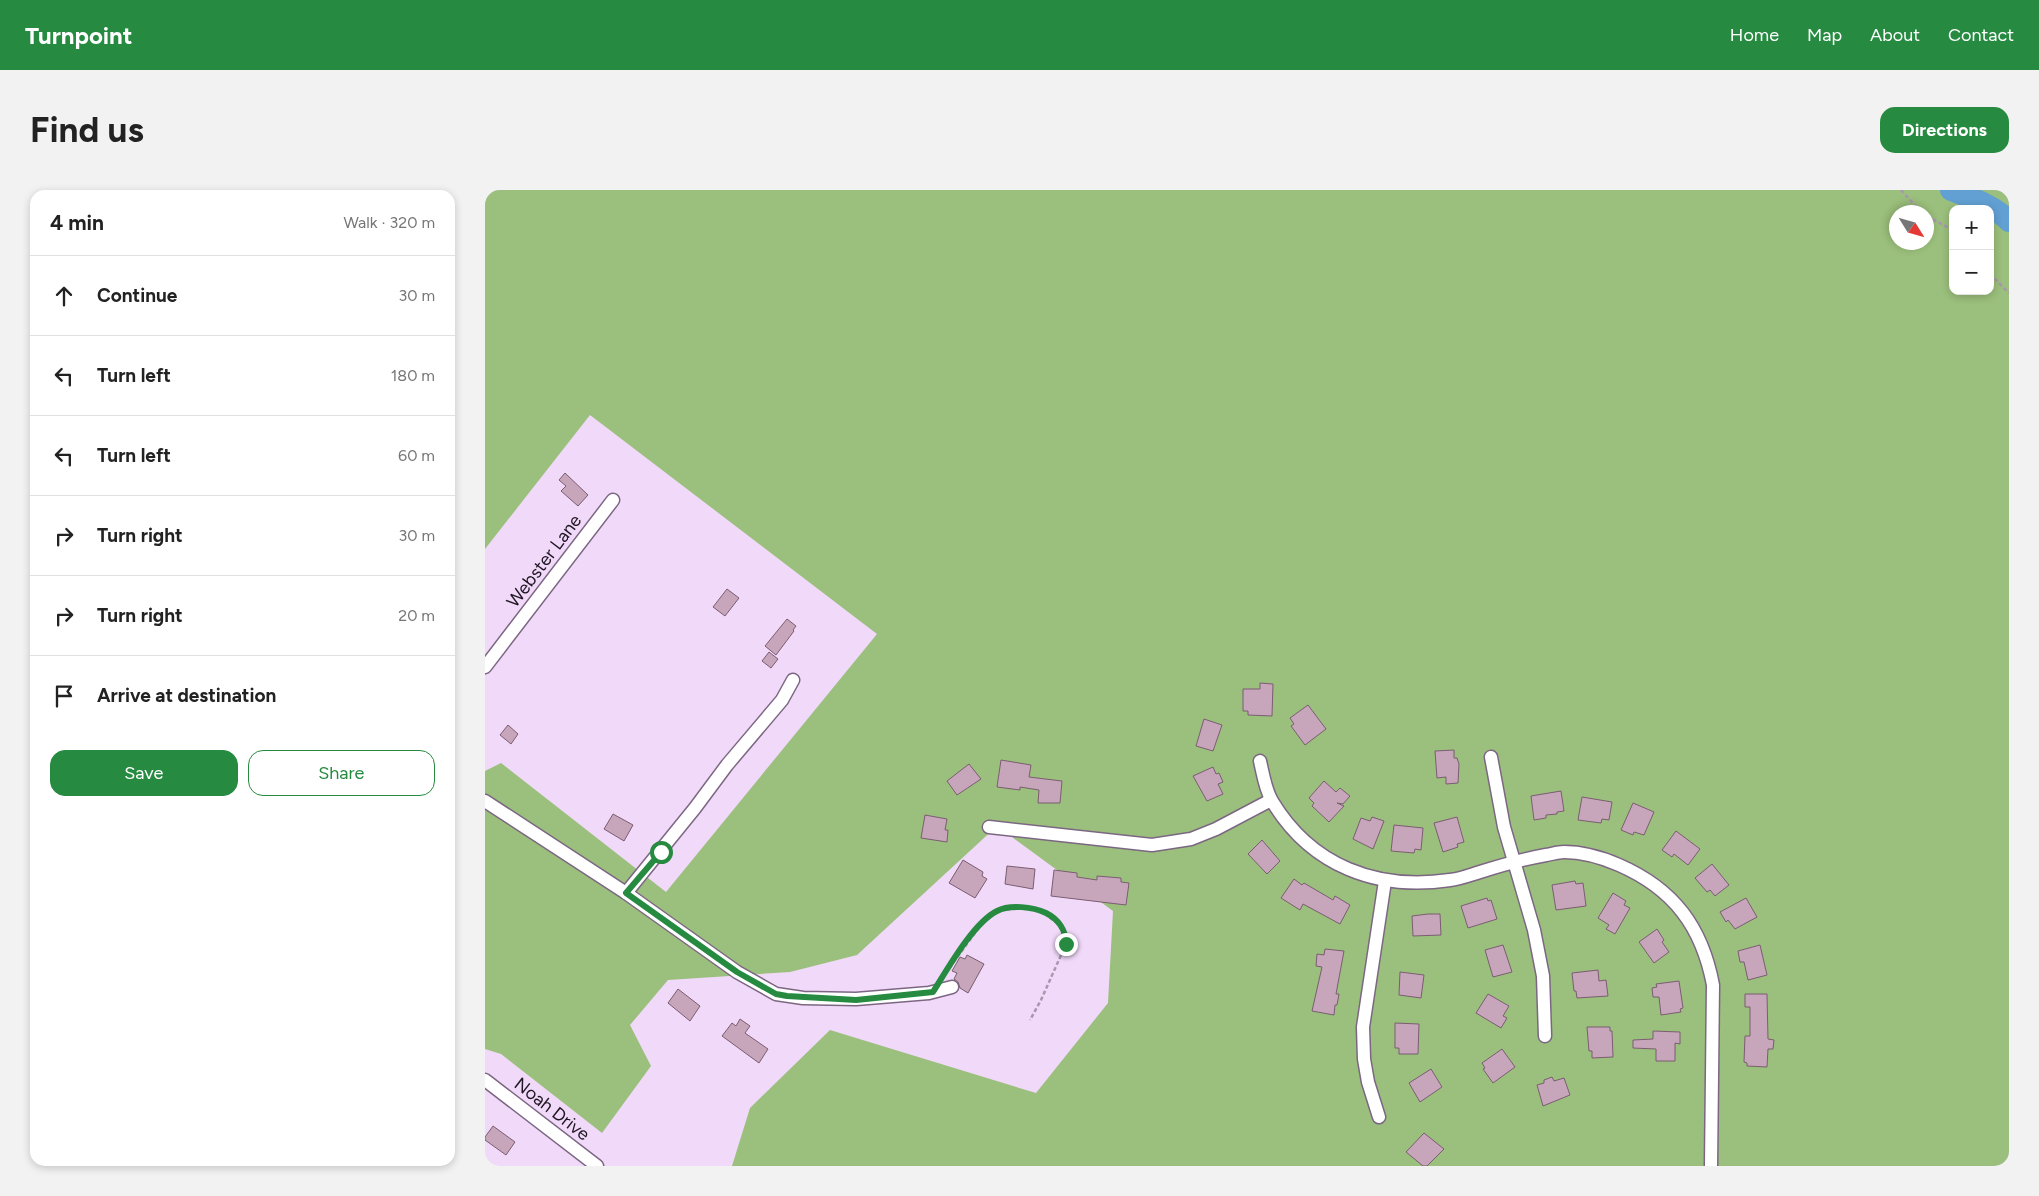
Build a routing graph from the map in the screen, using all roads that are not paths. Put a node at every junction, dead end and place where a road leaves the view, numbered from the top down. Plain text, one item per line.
1 (613, 500) dead end
2 (485, 667) edge
3 (793, 680) dead end
4 (1491, 757) dead end
5 (1260, 761) dead end
6 (1271, 800) junction
7 (485, 801) edge
8 (989, 827) dead end
9 (1515, 861) junction
10 (1385, 881) junction
11 (626, 893) junction
12 (953, 987) dead end
13 (1545, 1036) dead end
14 (485, 1080) edge
15 (1379, 1117) dead end
16 (597, 1166) edge
17 (1711, 1166) edge

1 - 2 street, Webster Lane
3 - 11 street
4 - 9 street
5 - 6 street
6 - 8 street
6 - 10 street
7 - 11 street
9 - 10 street
9 - 13 street
9 - 17 street
10 - 15 street
11 - 12 street
14 - 16 street, Noah Drive

